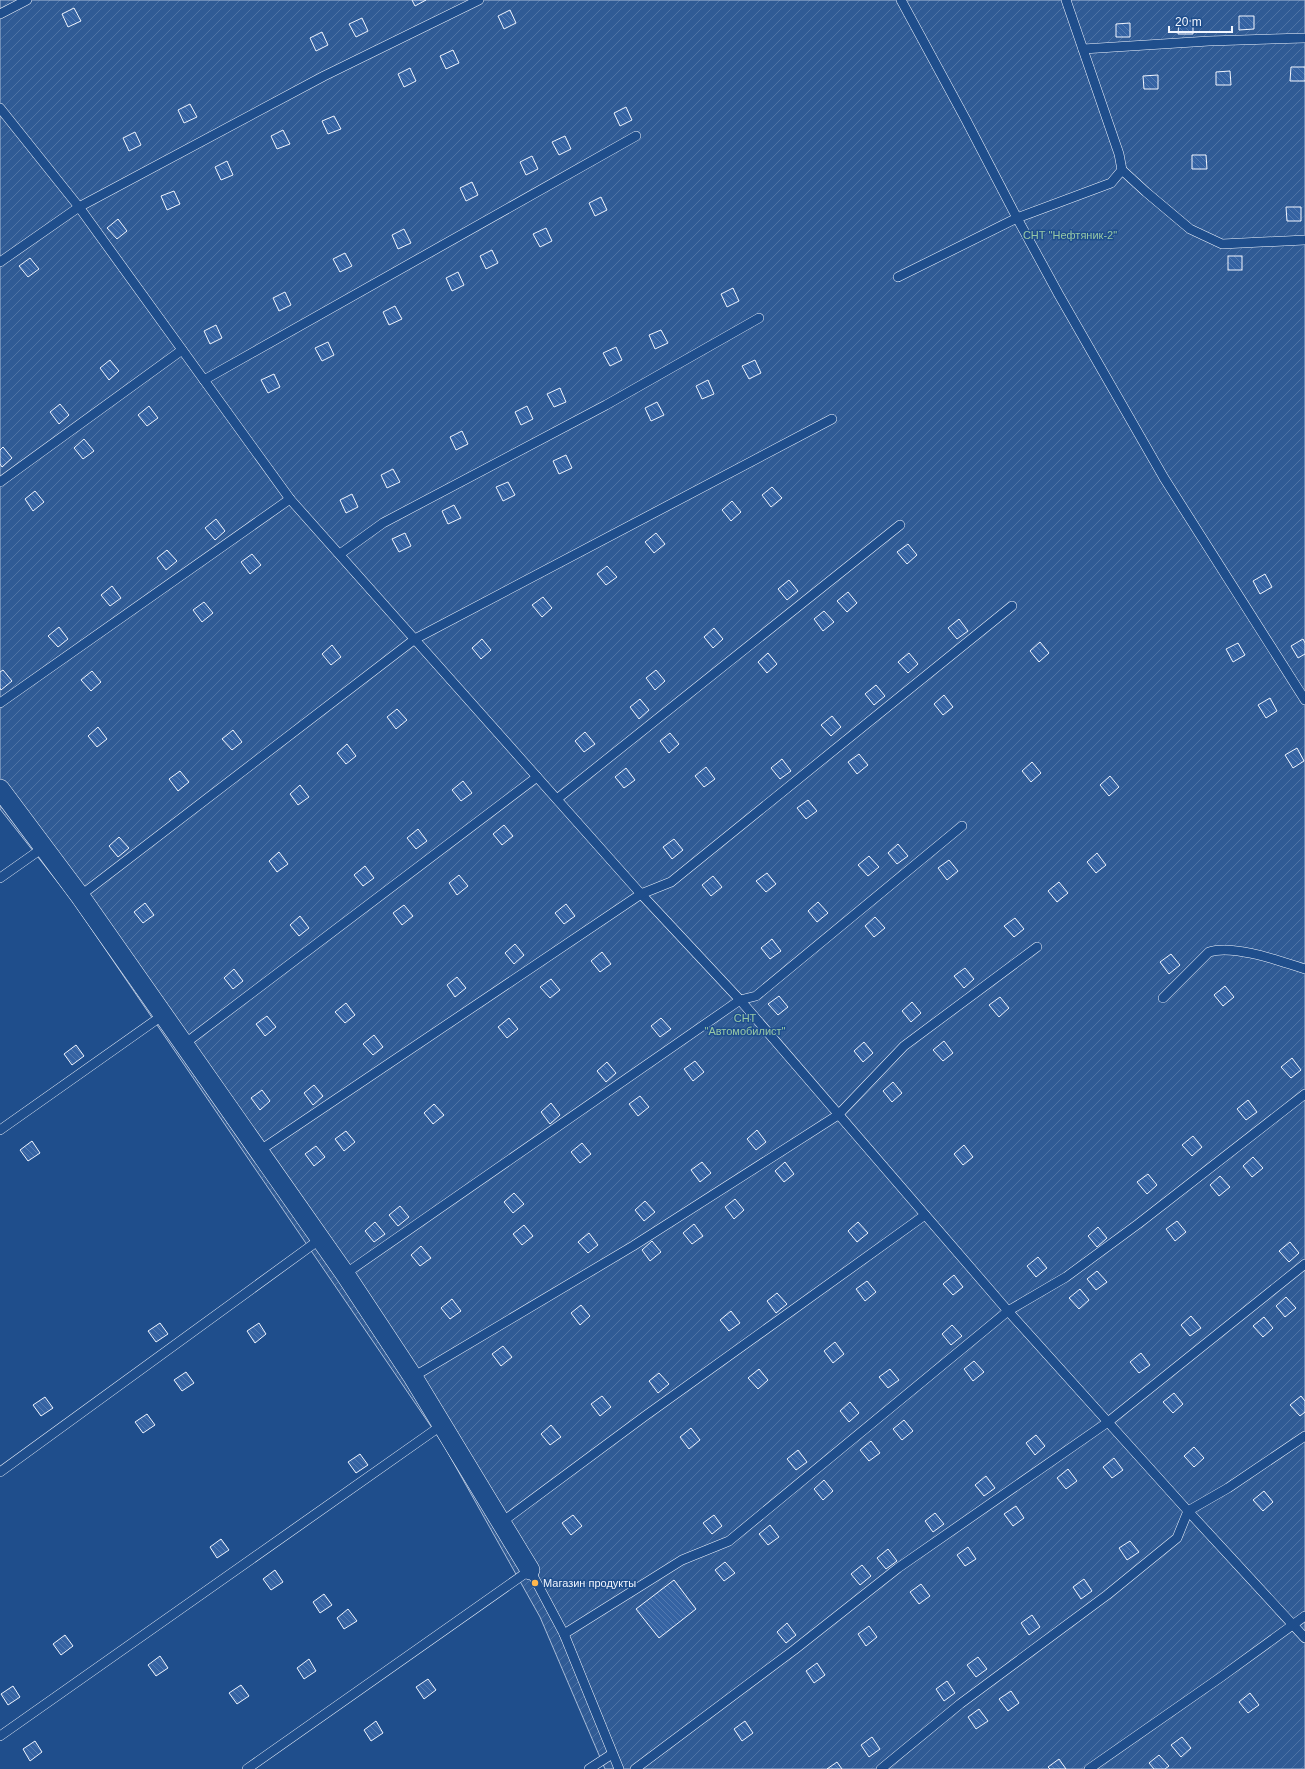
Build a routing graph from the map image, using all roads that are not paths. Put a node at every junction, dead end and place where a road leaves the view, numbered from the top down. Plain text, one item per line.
1 (27, 0) edge
2 (478, 0) edge
3 (901, 0) edge
4 (1066, 0) edge
5 (0, 14) edge
6 (1305, 38) edge
7 (1083, 49) junction
8 (0, 108) edge
9 (636, 136) dead end
10 (1122, 170) junction
11 (79, 208) junction
12 (1017, 218) junction
13 (1305, 240) edge
14 (0, 262) edge
15 (898, 277) dead end
16 (759, 318) dead end
17 (182, 350) junction
18 (204, 380) junction
19 (832, 419) dead end
20 (0, 482) edge
21 (290, 499) junction
22 (900, 525) dead end
23 (340, 554) junction
24 (1012, 606) dead end
25 (415, 640) junction
26 (1305, 700) edge
27 (0, 702) edge
28 (537, 777) junction
29 (0, 788) edge
30 (556, 799) junction
31 (962, 826) dead end
32 (44, 848) junction
33 (0, 878) edge
34 (641, 894) junction
35 (80, 896) junction
36 (1037, 947) dead end
37 (1305, 969) edge
38 (1163, 998) dead end
39 (740, 1000) junction
40 (163, 1015) junction
41 (183, 1045) junction
42 (1305, 1094) edge
43 (838, 1115) junction
44 (0, 1130) edge
45 (259, 1151) junction
46 (925, 1215) junction
47 (319, 1240) junction
48 (1305, 1264) edge
49 (345, 1274) junction
50 (1008, 1311) junction
51 (413, 1377) junction
52 (1108, 1422) junction
53 (442, 1425) junction
54 (1305, 1436) edge
55 (0, 1472) edge
56 (1188, 1512) junction
57 (502, 1522) junction
58 (530, 1570) junction
59 (1305, 1616) edge
60 (1292, 1624) junction
61 (564, 1634) junction
62 (1305, 1638) edge
63 (0, 1736) edge
64 (612, 1754) junction
65 (247, 1769) edge
66 (589, 1769) edge
67 (619, 1769) edge
68 (634, 1769) edge
69 (881, 1769) edge
70 (1089, 1769) edge

1 - 5 lane
2 - 11 lane
3 - 12 lane
4 - 7 lane
6 - 7 lane
7 - 10 lane
8 - 11 lane
9 - 18 lane
10 - 12 lane
10 - 13 lane
11 - 14 lane
11 - 17 lane
12 - 15 lane
12 - 26 lane
16 - 23 lane
17 - 18 lane
17 - 20 lane
18 - 21 lane
19 - 25 lane
21 - 23 lane
21 - 27 lane
22 - 30 lane
23 - 25 lane
24 - 34 lane
25 - 28 lane
25 - 35 lane
28 - 30 lane
28 - 41 lane
29 - 32 street
30 - 34 lane
31 - 39 lane
32 - 33 lane
32 - 35 street
34 - 39 lane
34 - 45 lane
35 - 40 street
36 - 43 lane
37 - 38 lane
39 - 43 lane
39 - 49 lane
40 - 41 street
40 - 44 lane
41 - 45 street
42 - 50 lane
43 - 46 lane
43 - 51 lane
45 - 47 street
46 - 50 lane
46 - 57 lane
47 - 49 street
47 - 55 lane
48 - 52 lane
49 - 51 street
50 - 52 lane
50 - 61 lane
51 - 53 street
52 - 56 lane
52 - 68 lane
53 - 57 street
53 - 63 lane
54 - 56 lane
56 - 60 lane
56 - 69 lane
57 - 58 street
58 - 61 lane
58 - 65 lane
59 - 60 lane
60 - 62 lane
60 - 70 lane
61 - 64 lane
64 - 66 lane
64 - 67 lane

